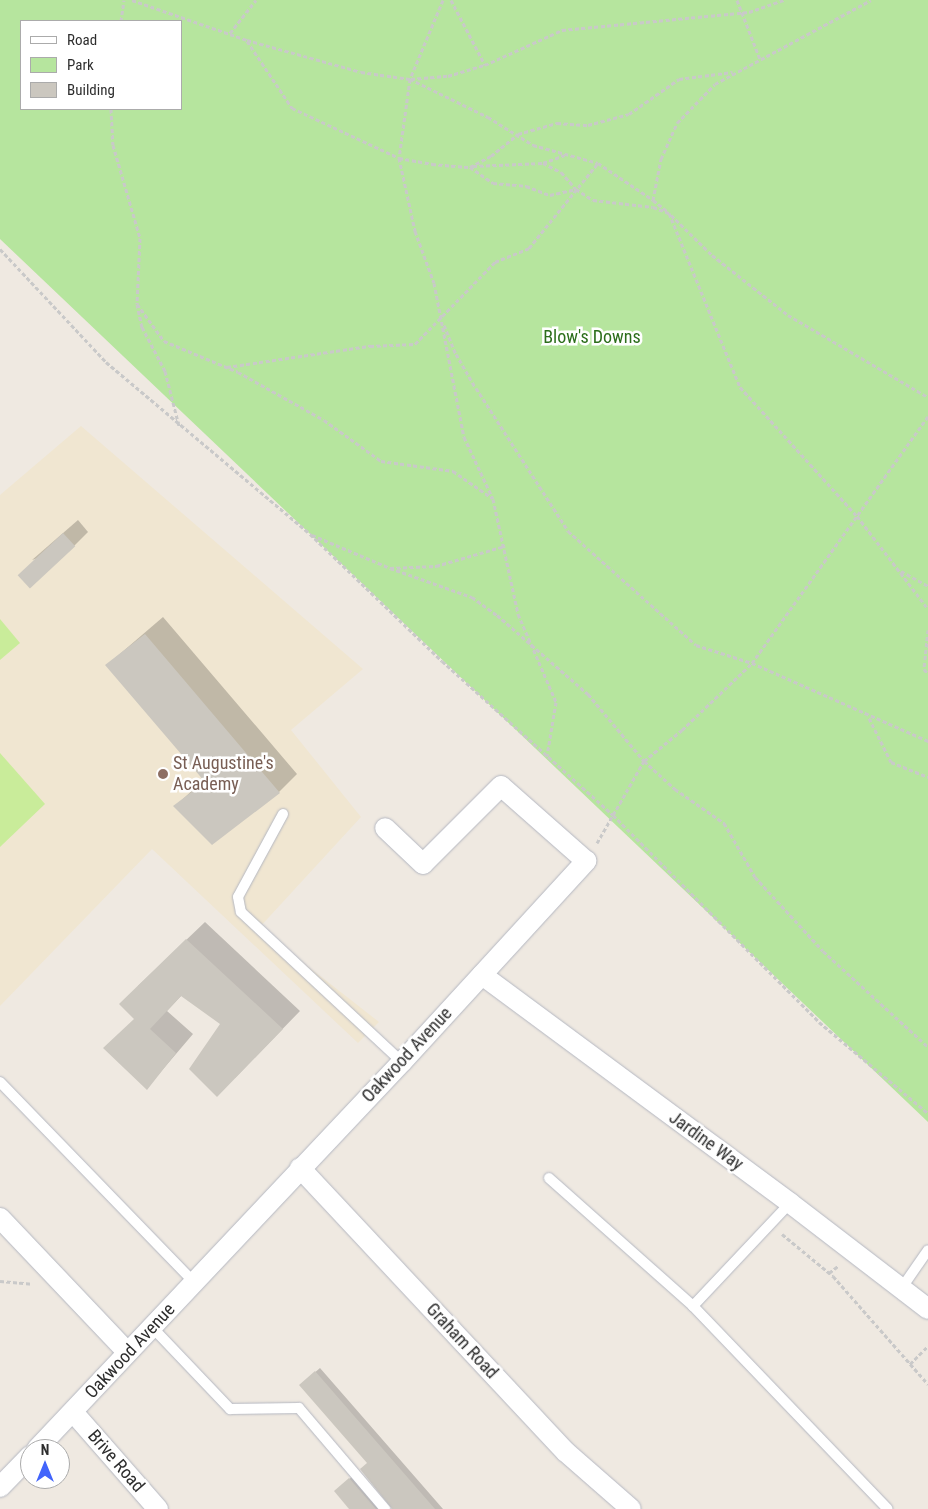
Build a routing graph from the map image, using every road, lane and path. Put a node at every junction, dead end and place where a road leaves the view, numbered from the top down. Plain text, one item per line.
1 (124, 0) edge
2 (132, 0) edge
3 (256, 0) edge
4 (444, 0) edge
5 (451, 0) edge
6 (737, 0) edge
7 (784, 0) edge
8 (871, 0) edge
9 (740, 13) junction
10 (121, 20) edge
11 (230, 34) junction
12 (247, 40) junction
13 (760, 59) junction
14 (485, 65) junction
15 (737, 72) junction
16 (410, 79) junction
17 (111, 110) edge
18 (518, 134) junction
19 (567, 154) junction
20 (399, 158) junction
21 (543, 163) junction
22 (598, 163) junction
23 (470, 167) junction
24 (576, 189) junction
25 (654, 200) junction
26 (669, 213) junction
27 (0, 249) edge
28 (137, 304) junction
29 (441, 318) junction
30 (227, 366) junction
31 (928, 397) edge
32 (928, 416) edge
33 (179, 426) junction
34 (493, 499) junction
35 (857, 516) junction
36 (310, 534) junction
37 (504, 546) junction
38 (390, 568) junction
39 (898, 570) junction
40 (928, 586) edge
41 (928, 609) edge
42 (928, 630) edge
43 (532, 646) junction
44 (752, 663) junction
45 (928, 674) edge
46 (869, 716) junction
47 (928, 741) edge
48 (547, 756) junction
49 (644, 761) junction
50 (928, 777) edge
51 (283, 814) dead end
52 (613, 815) junction
53 (385, 828) dead end
54 (586, 860) junction
55 (482, 975) junction
56 (928, 1047) edge
57 (402, 1062) junction
58 (0, 1082) edge
59 (928, 1113) edge
60 (300, 1168) junction
61 (550, 1178) dead end
62 (790, 1203) junction
63 (0, 1218) edge
64 (770, 1224) junction
65 (928, 1250) edge
66 (194, 1282) junction
67 (901, 1289) junction
68 (693, 1306) junction
69 (928, 1309) edge
70 (151, 1326) junction
71 (928, 1346) edge
72 (127, 1352) junction
73 (910, 1364) junction
74 (928, 1384) edge
75 (73, 1412) junction
76 (47, 1439) edge
77 (20, 1464) edge
78 (3, 1478) edge
79 (158, 1509) edge
80 (386, 1509) edge
81 (631, 1509) edge
82 (888, 1509) edge

1 - 10 path
2 - 11 path
3 - 11 path
4 - 16 path
5 - 14 path
6 - 9 path
7 - 9 path
8 - 13 path
9 - 13 path
9 - 14 path
11 - 12 path
12 - 16 path
12 - 20 path
13 - 15 path
14 - 16 path
15 - 18 path
15 - 25 path
16 - 18 path
16 - 20 path
17 - 28 path
18 - 19 path
18 - 23 path
19 - 21 path
19 - 22 path
20 - 23 path
20 - 29 path
21 - 23 path
21 - 24 path
22 - 24 path
22 - 25 path
23 - 24 path
24 - 26 path
24 - 29 path
25 - 26 path
26 - 31 path
26 - 35 path
27 - 33 path
28 - 30 path
28 - 33 path
29 - 30 path
29 - 34 path
29 - 44 path
30 - 34 path
32 - 35 path
33 - 36 path
34 - 37 path
35 - 39 path
35 - 44 path
36 - 38 path
36 - 48 path
37 - 38 path
37 - 43 path
38 - 43 path
39 - 40 path
39 - 41 path
42 - 45 path
43 - 48 path
43 - 49 path
44 - 46 path
44 - 49 path
46 - 47 path
46 - 50 path
48 - 52 path
49 - 52 path
49 - 56 path
51 - 57 lane
52 - 54 path
52 - 59 path
53 - 54 street
54 - 55 street, Oakwood Avenue
55 - 57 street, Oakwood Avenue
55 - 62 street, Jardine Way
57 - 60 street, Oakwood Avenue
58 - 66 lane
60 - 66 street, Oakwood Avenue
60 - 81 street, Graham Road
61 - 68 lane
62 - 64 lane
62 - 67 street, Jardine Way
63 - 72 street
64 - 68 lane
64 - 73 path
65 - 67 lane
66 - 70 street, Oakwood Avenue
67 - 69 street, Jardine Way
68 - 82 lane
70 - 72 street, Oakwood Avenue
70 - 80 lane
71 - 73 path
72 - 75 street, Oakwood Avenue
73 - 74 path
75 - 76 street, Oakwood Avenue
75 - 79 street, Brive Road
77 - 78 street

